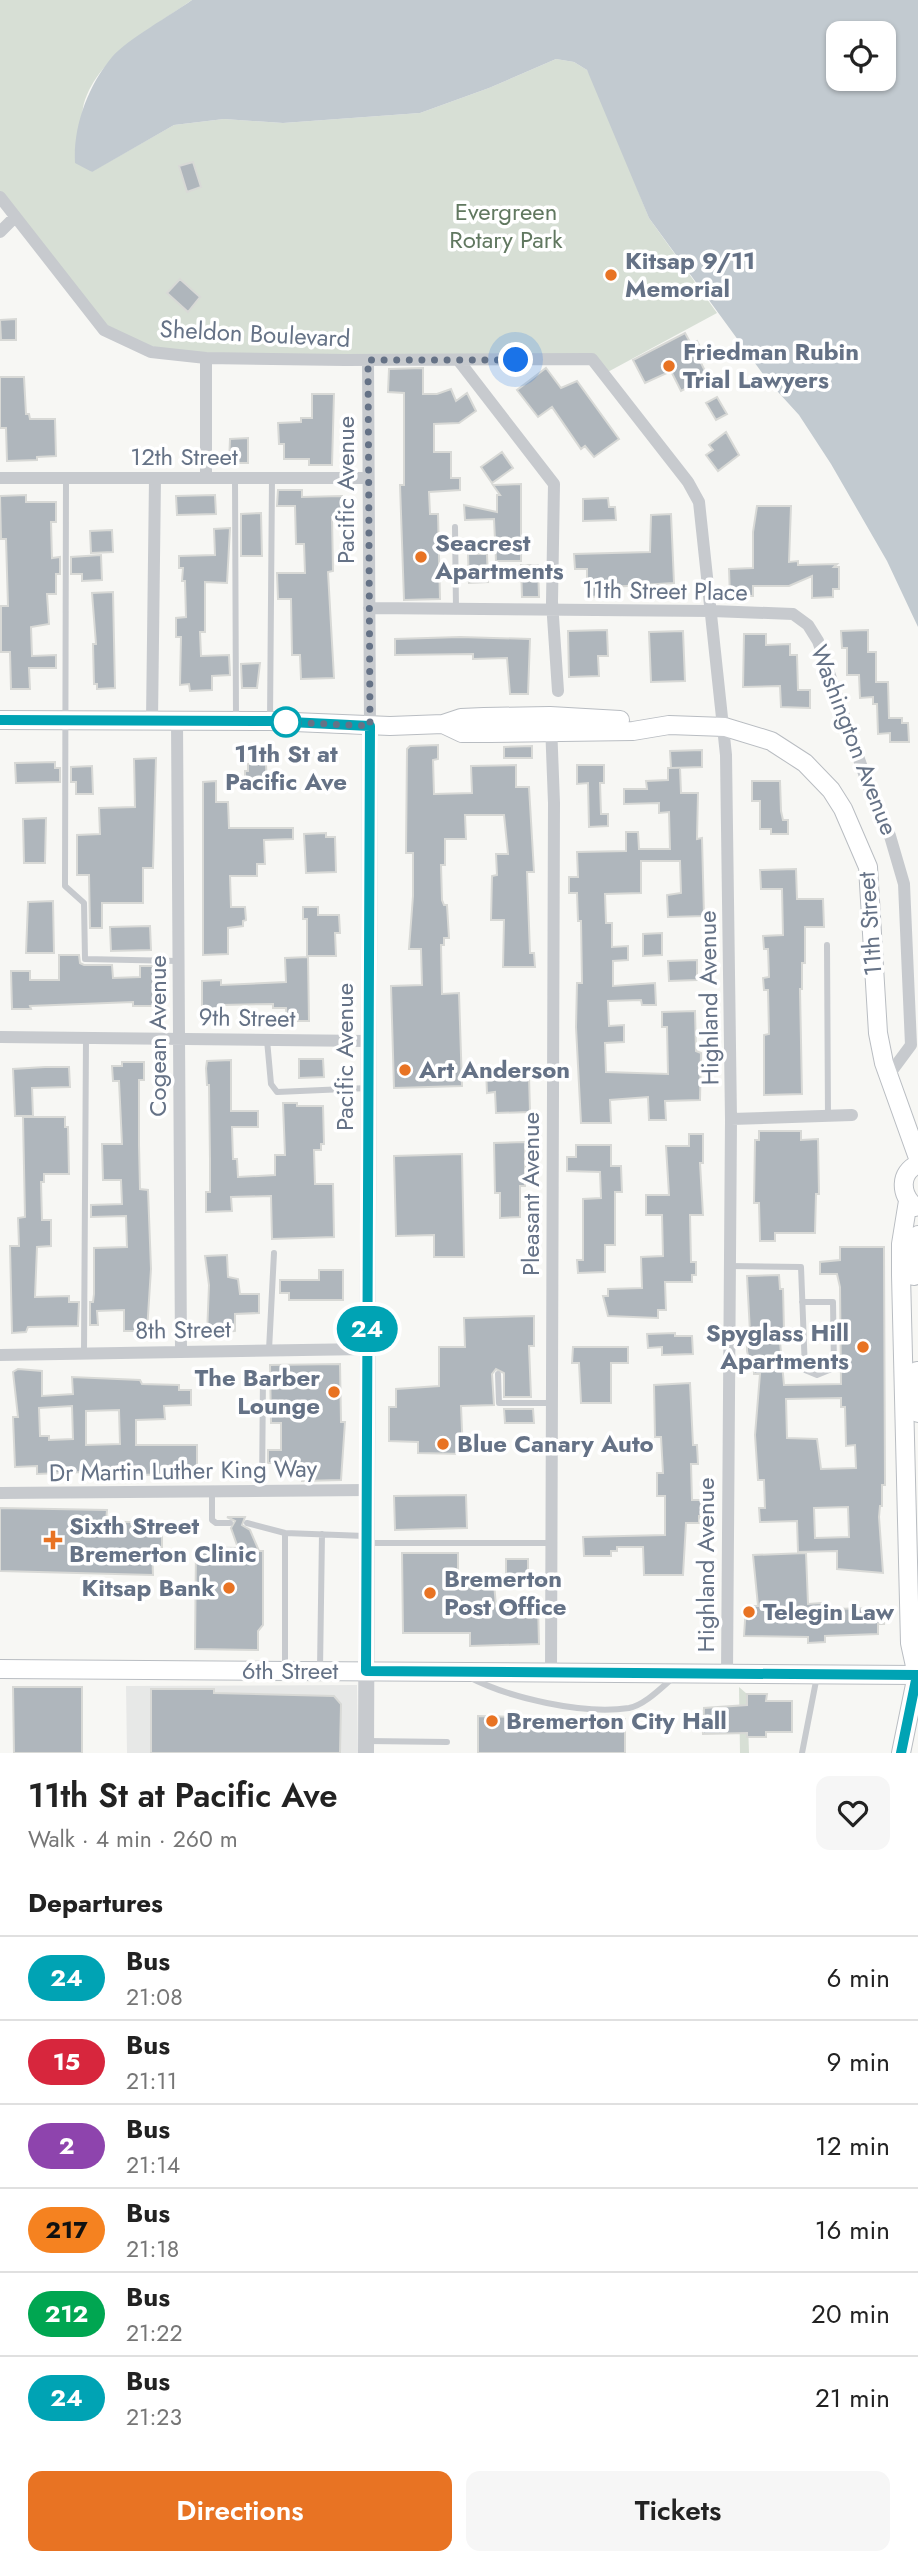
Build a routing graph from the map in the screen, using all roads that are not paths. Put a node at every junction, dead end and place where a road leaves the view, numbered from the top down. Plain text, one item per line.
1 (0, 197) edge
2 (14, 218) junction
3 (0, 232) edge
4 (205, 358) junction
5 (592, 359) joint
6 (368, 360) junction
7 (459, 361) junction
8 (0, 478) edge
9 (66, 478) junction
10 (155, 478) junction
11 (206, 478) junction
12 (235, 478) junction
13 (272, 478) junction
14 (368, 478) junction
15 (455, 527) dead end
16 (369, 608) junction
17 (456, 609) junction
18 (553, 610) junction
19 (712, 611) junction
20 (793, 614) joint
21 (558, 691) dead end
22 (0, 720) edge
23 (66, 721) junction
24 (152, 721) junction
25 (177, 721) junction
26 (236, 721) junction
27 (270, 721) junction
28 (551, 724) junction
29 (370, 726) junction
30 (724, 727) junction
31 (827, 945) dead end
32 (178, 961) junction
33 (0, 1037) edge
34 (86, 1038) junction
35 (179, 1039) junction
36 (267, 1040) junction
37 (368, 1041) junction
38 (888, 1076) junction
39 (368, 1088) junction
40 (852, 1115) dead end
41 (828, 1116) junction
42 (731, 1119) junction
43 (918, 1158) edge
44 (918, 1164) edge
45 (913, 1205) edge
46 (918, 1235) edge
47 (274, 1253) dead end
48 (729, 1266) junction
49 (802, 1302) junction
50 (367, 1349) junction
51 (269, 1350) junction
52 (181, 1351) junction
53 (84, 1353) junction
54 (0, 1355) edge
55 (499, 1374) dead end
56 (264, 1375) dead end
57 (552, 1403) junction
58 (918, 1413) edge
59 (367, 1490) junction
60 (212, 1491) junction
61 (262, 1491) junction
62 (0, 1493) edge
63 (230, 1523) dead end
64 (247, 1523) dead end
65 (285, 1533) junction
66 (322, 1534) junction
67 (367, 1540) junction
68 (552, 1543) junction
69 (500, 1581) dead end
70 (551, 1582) junction
71 (0, 1669) edge
72 (285, 1671) junction
73 (320, 1671) junction
74 (366, 1671) junction
75 (458, 1672) junction
76 (551, 1672) junction
77 (917, 1672) edge
78 (678, 1674) junction
79 (727, 1674) junction
80 (817, 1674) junction
81 (447, 1742) dead end
82 (366, 1747) edge
83 (802, 1753) edge
84 (901, 1753) edge

1 - 2 street, Sheldon Boulevard
2 - 3 street
2 - 4 street, Sheldon Boulevard
4 - 6 street, Sheldon Boulevard
4 - 11 street
5 - 7 street, Sheldon Boulevard
5 - 19 street, Highland Avenue
6 - 7 street, Sheldon Boulevard
6 - 14 street, Pacific Avenue
7 - 18 street
8 - 9 street, 12th Street
9 - 10 street, 12th Street
9 - 23 lane
10 - 11 street, 12th Street
10 - 24 street
11 - 12 street, 12th Street
12 - 13 street, 12th Street
12 - 26 lane
13 - 14 street, 12th Street
13 - 27 lane
14 - 16 street, Pacific Avenue
15 - 17 lane
16 - 17 street, 11th Street Place
16 - 29 street, Pacific Avenue
17 - 18 street, 11th Street Place
18 - 19 street, 11th Street Place
18 - 21 street
19 - 20 street, 11th Street Place
19 - 30 street, Highland Avenue
20 - 38 street, Washington Avenue
22 - 23 main road, 11th Street
23 - 24 main road, 11th Street
23 - 32 lane
24 - 25 main road, 11th Street
25 - 26 main road, 11th Street
25 - 32 street, Cogean Avenue
26 - 27 main road, 11th Street
27 - 29 main road, 11th Street
28 - 29 main road, 11th Street
28 - 30 main road, 11th Street
28 - 57 street, Pleasant Avenue
29 - 37 street, Pacific Avenue
30 - 38 main road, 11th Street
30 - 42 street, Highland Avenue
31 - 41 lane
32 - 35 street, Cogean Avenue
33 - 34 street, 9th Street
34 - 35 street, 9th Street
34 - 53 lane
35 - 36 street, 9th Street
35 - 52 street, Cogean Avenue
36 - 37 street, 9th Street
36 - 39 lane
37 - 39 street, Pacific Avenue
38 - 43 main road, 11th Street
39 - 50 street, Pacific Avenue
40 - 41 street
41 - 42 street
42 - 48 street, Highland Avenue
44 - 45 main road
45 - 77 main road
46 - 58 main road
47 - 51 lane
48 - 49 lane
48 - 79 street, Highland Avenue
49 - 49 lane
50 - 51 street, 8th Street
50 - 59 street, Pacific Avenue
51 - 52 street, 8th Street
52 - 53 street, 8th Street
53 - 54 street, 8th Street
55 - 57 lane
56 - 61 lane
57 - 68 street, Pleasant Avenue
59 - 61 street, Dr Martin Luther King Way
59 - 67 street, Pacific Avenue
60 - 61 street, Dr Martin Luther King Way
60 - 62 street, Dr Martin Luther King Way
60 - 63 lane
64 - 65 lane
65 - 66 lane
65 - 72 lane
66 - 67 lane
66 - 73 lane
67 - 68 lane
67 - 74 street, Pacific Avenue
68 - 70 street, Pleasant Avenue
69 - 70 lane
70 - 76 street, Pleasant Avenue
71 - 72 main road, 6th Street
72 - 73 main road, 6th Street
73 - 74 main road, 6th Street
74 - 75 main road, 6th Street
74 - 82 street, Pacific Avenue
75 - 76 main road, 6th Street
75 - 78 lane
76 - 78 main road, 6th Street
77 - 80 main road, 6th Street
77 - 84 main road
78 - 79 main road, 6th Street
79 - 80 main road, 6th Street
80 - 83 lane
81 - 82 lane

